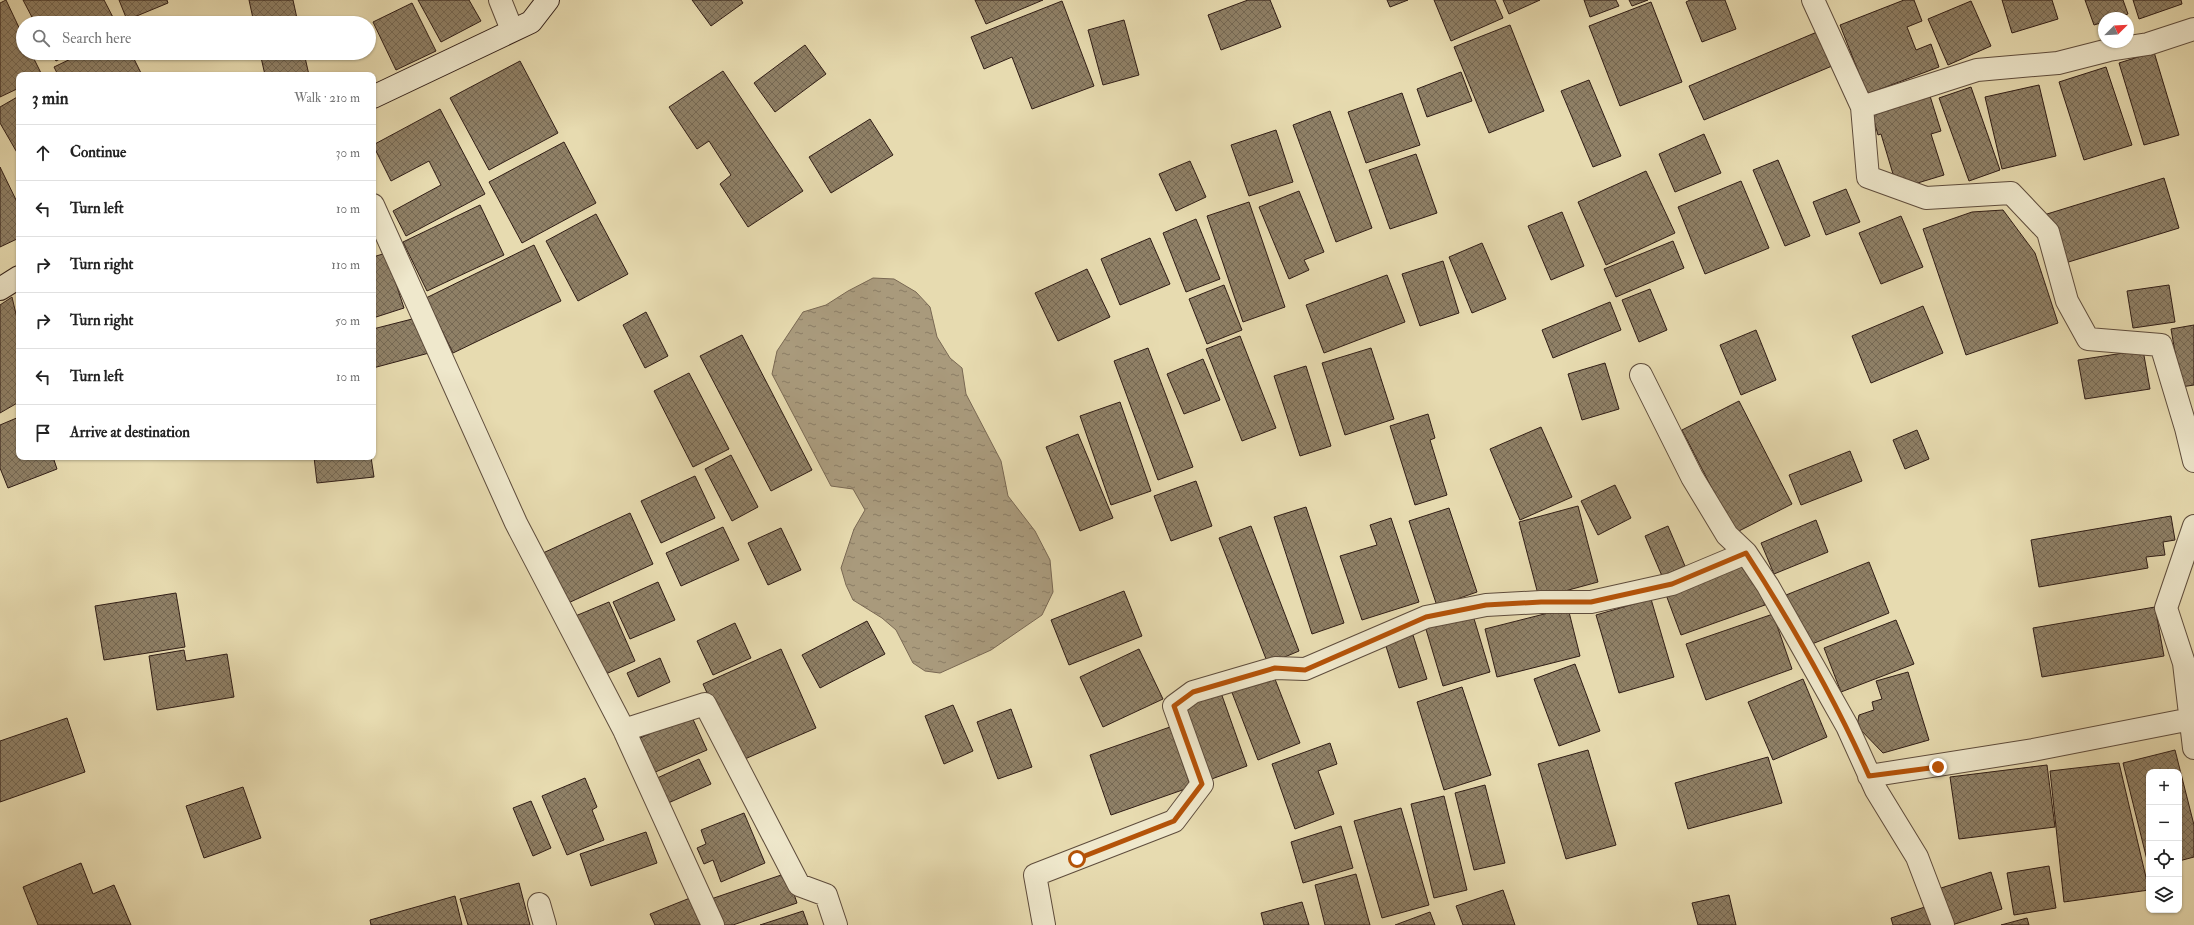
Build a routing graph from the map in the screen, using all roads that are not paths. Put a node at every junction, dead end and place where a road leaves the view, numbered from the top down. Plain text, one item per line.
1 (500, 0) edge
2 (548, 0) edge
3 (1813, 0) edge
4 (2194, 29) edge
5 (512, 30) junction
6 (376, 96) edge
7 (1862, 107) junction
8 (376, 212) edge
9 (16, 279) edge
10 (0, 289) edge
11 (1641, 375) dead end
12 (2194, 461) edge
13 (2194, 526) edge
14 (1746, 553) junction
15 (2191, 719) junction
16 (624, 730) junction
17 (2194, 748) edge
18 (1869, 776) junction
19 (539, 904) dead end
20 (545, 925) edge
21 (713, 925) edge
22 (836, 925) edge
23 (1044, 925) edge
24 (1944, 925) edge

1 - 5 street
2 - 5 street
3 - 7 street
4 - 7 street
5 - 6 street
7 - 12 street
8 - 16 street
9 - 10 street
11 - 14 street
13 - 15 street
14 - 18 street
14 - 23 street
15 - 17 street
15 - 18 street
16 - 21 street
16 - 22 street
18 - 24 street
19 - 20 street

